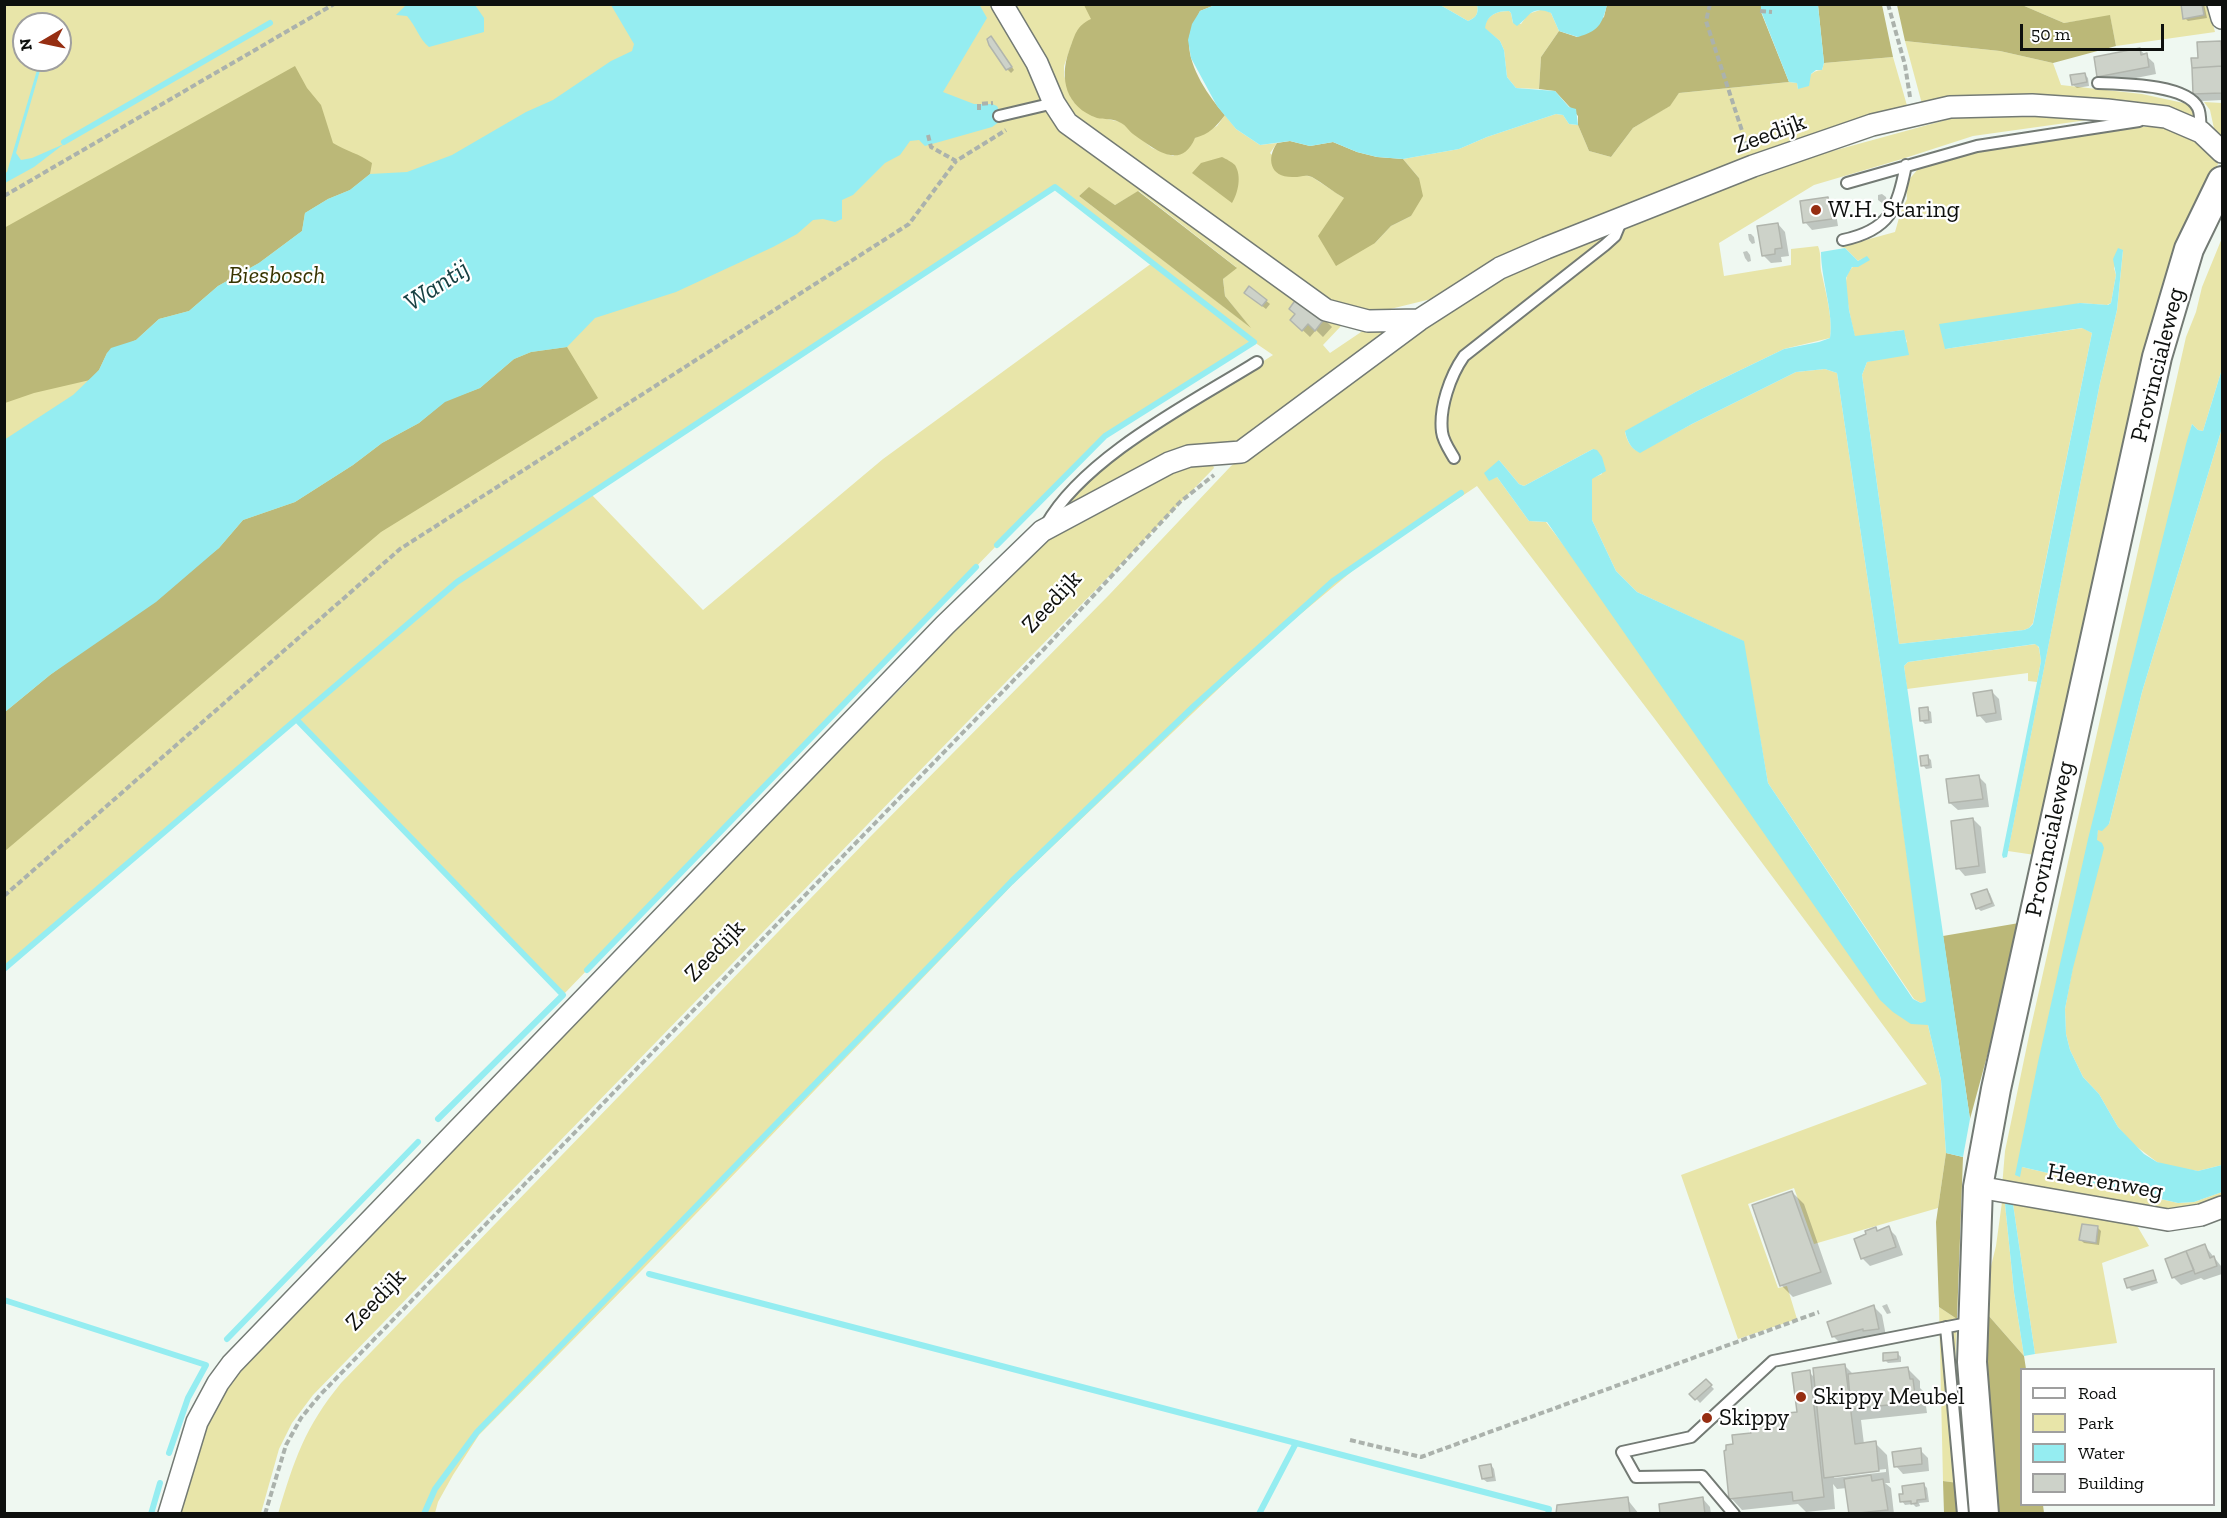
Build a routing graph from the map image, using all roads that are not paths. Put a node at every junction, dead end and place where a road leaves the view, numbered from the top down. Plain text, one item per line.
1 (1002, 4) edge
2 (2218, 4) edge
3 (2223, 18) edge
4 (2098, 82) dead end
5 (1054, 103) junction
6 (999, 116) dead end
7 (2166, 117) junction
8 (2201, 132) junction
9 (2223, 152) edge
10 (1906, 165) junction
11 (2223, 181) edge
12 (1847, 183) dead end
13 (1623, 218) junction
14 (1843, 240) dead end
15 (1419, 320) junction
16 (1257, 362) dead end
17 (1454, 458) dead end
18 (1042, 531) junction
19 (1978, 1187) junction
20 (2223, 1207) edge
21 (1960, 1324) junction
22 (1970, 1477) junction
23 (169, 1514) edge
24 (1734, 1514) edge
25 (1963, 1514) edge
26 (1984, 1514) edge

1 - 5 street
2 - 3 street
4 - 8 lane
5 - 6 lane
5 - 15 street
7 - 8 street, Zeedijk
7 - 10 lane
7 - 13 street, Zeedijk
8 - 9 street, Zeedijk
10 - 12 lane
10 - 14 lane
11 - 19 main road, Provincialeweg
13 - 15 street, Zeedijk
13 - 17 lane
15 - 18 street, Zeedijk
16 - 18 lane
18 - 23 street
19 - 20 street, Heerenweg
19 - 21 main road, Provincialeweg
21 - 22 main road, Provincialeweg
21 - 24 lane
22 - 25 lane
22 - 26 main road, Provincialeweg

